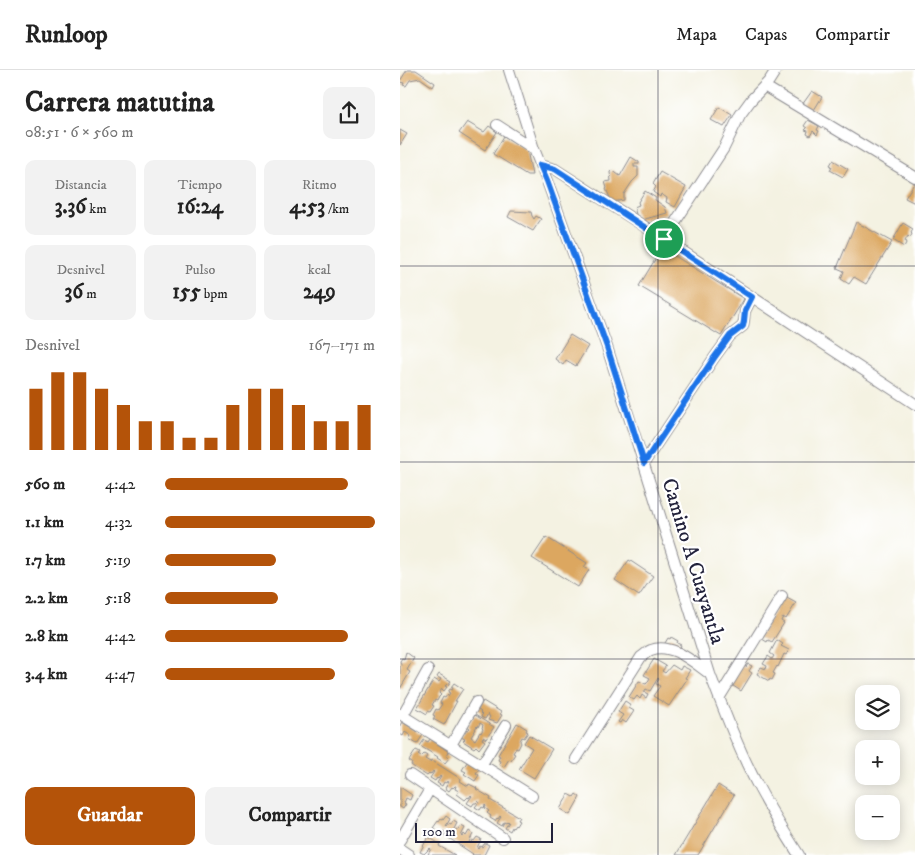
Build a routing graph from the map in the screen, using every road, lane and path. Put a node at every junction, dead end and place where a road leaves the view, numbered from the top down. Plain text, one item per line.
1 (509, 70) edge
2 (776, 70) edge
3 (764, 86) junction
4 (497, 125) dead end
5 (534, 149) junction
6 (540, 165) junction
7 (915, 177) edge
8 (664, 239) junction
9 (752, 297) junction
10 (914, 401) edge
11 (644, 463) junction
12 (782, 596) dead end
13 (428, 670) dead end
14 (710, 674) junction
15 (719, 698) junction
16 (476, 702) dead end
17 (401, 714) edge
18 (506, 725) dead end
19 (451, 745) junction
20 (576, 759) dead end
21 (482, 764) junction
22 (410, 775) dead end
23 (430, 789) junction
24 (532, 796) dead end
25 (502, 838) dead end
26 (400, 840) edge
27 (400, 849) edge
28 (409, 855) edge
29 (798, 855) edge

1 - 5 street, Camino A Cuayantla
2 - 3 street
3 - 7 street
3 - 8 street
4 - 5 street
5 - 6 street, Camino A Cuayantla
6 - 8 street
6 - 11 street, Camino A Cuayantla
8 - 9 street
9 - 10 street
9 - 11 street
11 - 14 street, Camino A Cuayantla
12 - 15 street
13 - 17 street
14 - 15 street, Camino A Cuayantla
14 - 20 street
15 - 29 street, Camino A Cuayantla
16 - 19 street
17 - 19 street
18 - 21 street
19 - 21 street
21 - 24 street
22 - 23 street
23 - 25 street
23 - 26 street
27 - 28 street

